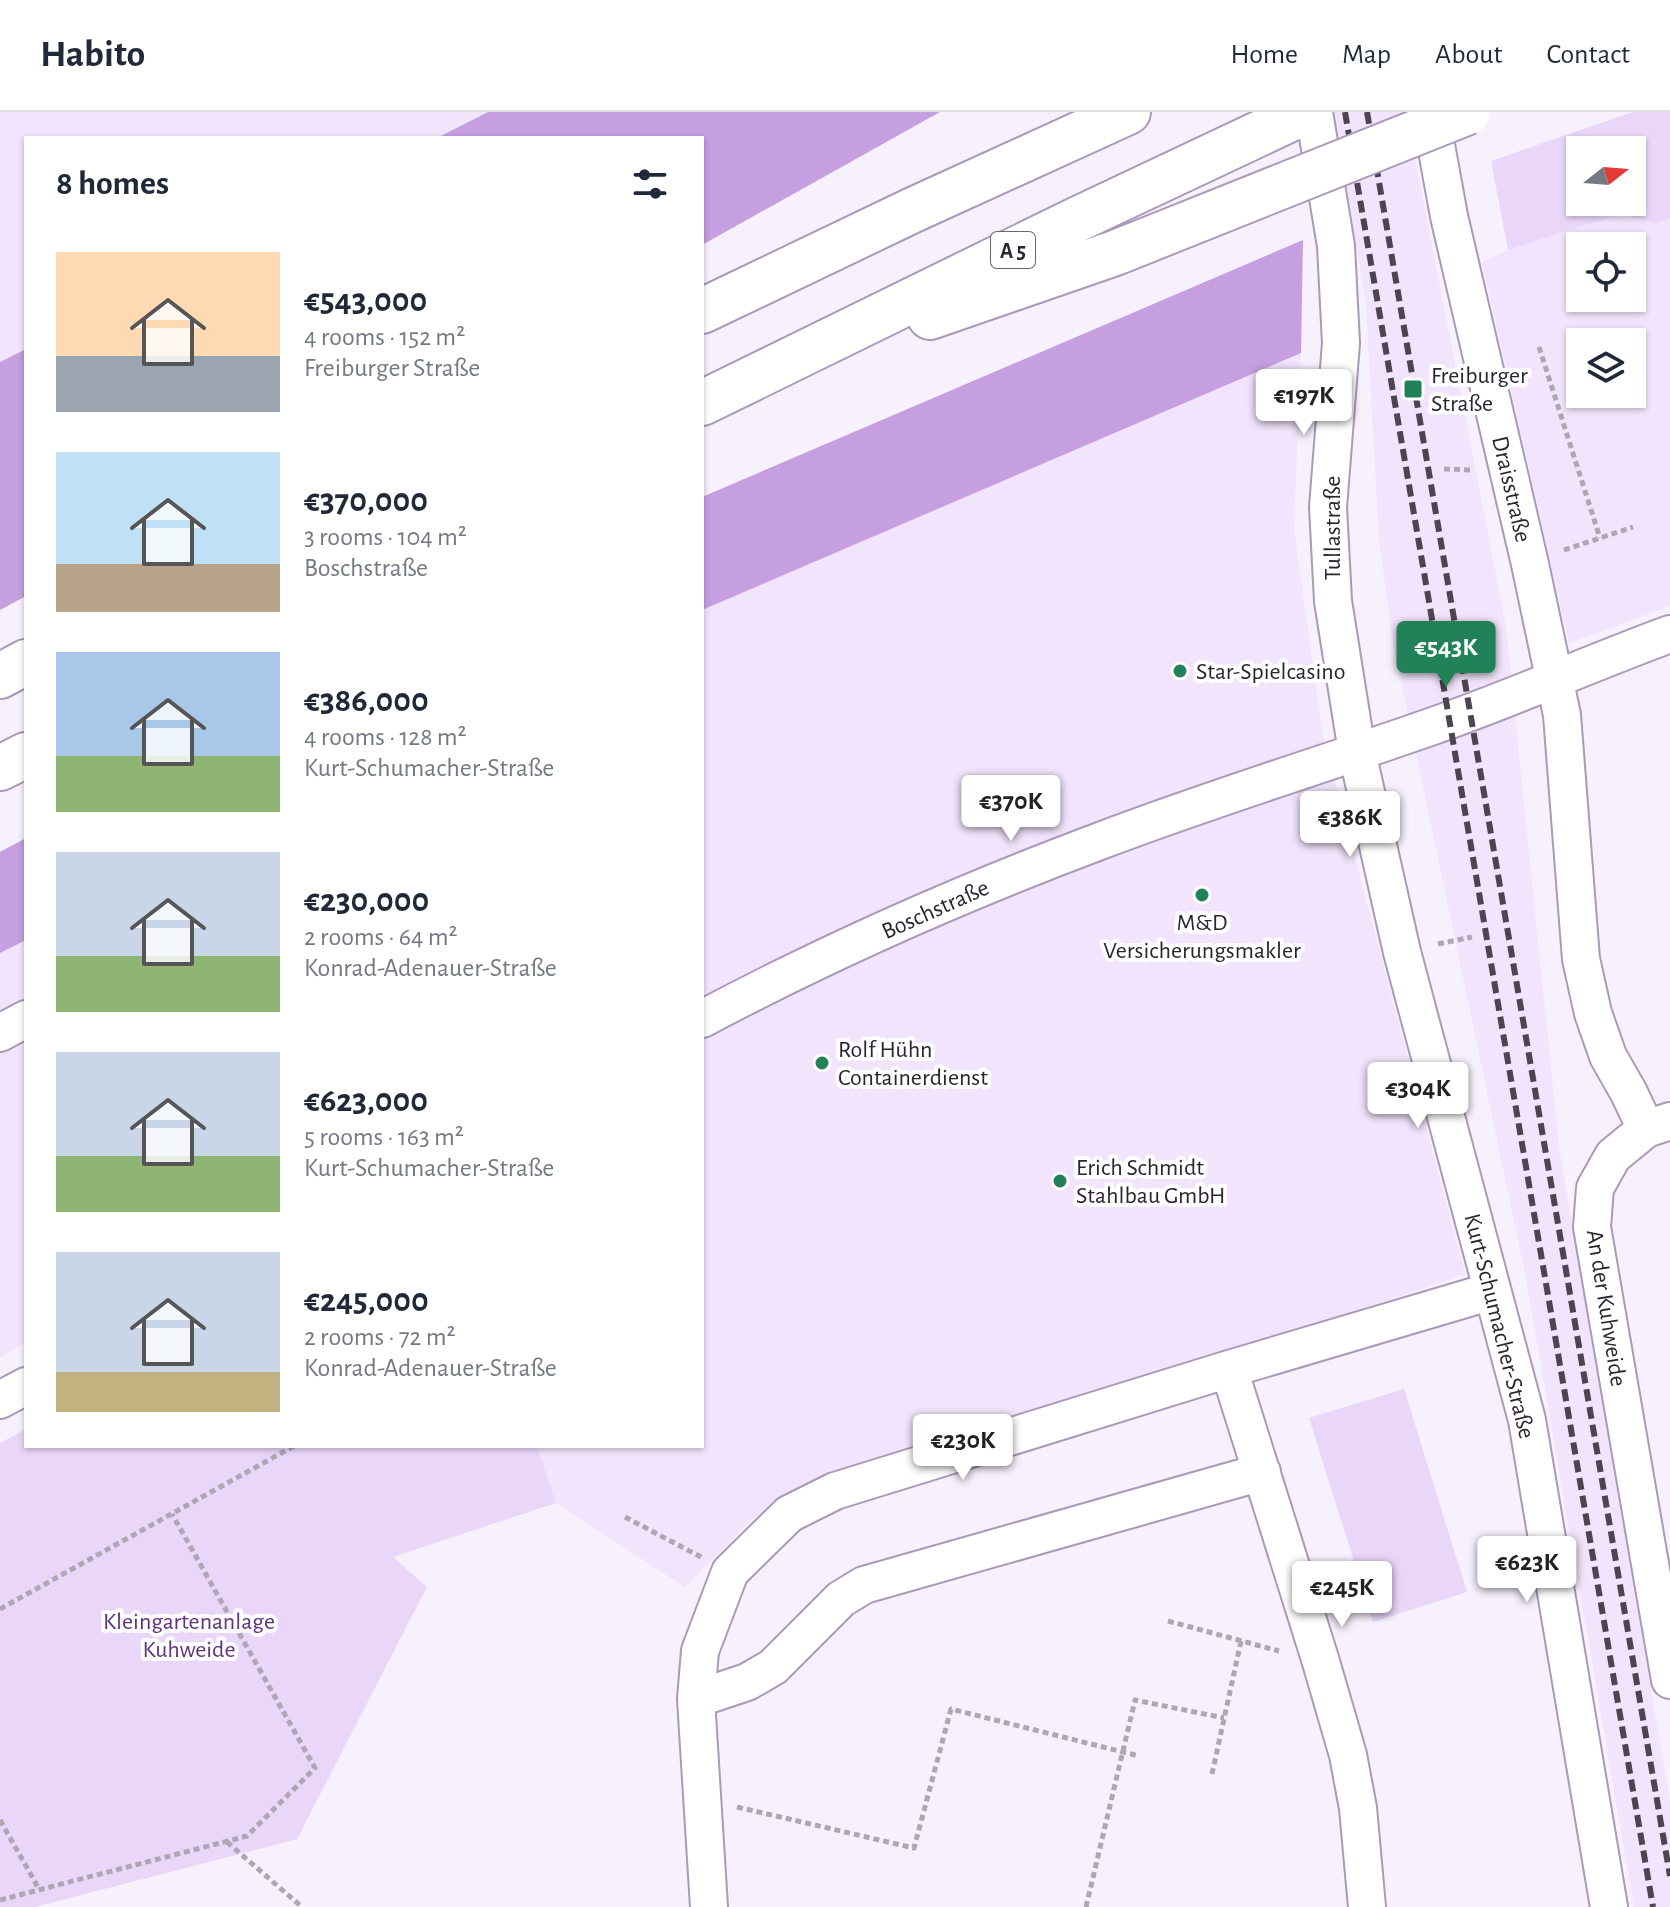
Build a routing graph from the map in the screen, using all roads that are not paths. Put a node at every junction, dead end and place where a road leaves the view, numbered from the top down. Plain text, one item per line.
1 (1068, 112) edge
2 (1128, 112) edge
3 (1430, 112) edge
4 (1468, 112) edge
5 (1301, 115) edge
6 (913, 210) junction
7 (704, 310) edge
8 (743, 381) junction
9 (704, 402) edge
10 (1670, 634) edge
11 (24, 663) edge
12 (0, 676) edge
13 (1555, 678) junction
14 (1357, 752) junction
15 (24, 756) edge
16 (0, 768) edge
17 (704, 1018) edge
18 (24, 1020) edge
19 (0, 1033) edge
20 (1658, 1125) edge
21 (1492, 1291) junction
22 (1229, 1369) junction
23 (24, 1387) edge
24 (0, 1400) edge
25 (1262, 1472) junction
26 (1670, 1680) edge
27 (696, 1699) junction
28 (709, 1907) edge
29 (1367, 1907) edge
30 (1609, 1907) edge

1 - 6 highway
2 - 6 highway
3 - 13 street, Draisstraße
4 - 8 highway, bridge
5 - 8 highway, A 5
5 - 14 street, Tullastraße
6 - 7 highway
8 - 9 highway, A 5
10 - 13 street
11 - 12 highway
13 - 14 street
13 - 20 street, An der Kuhweide
14 - 17 street, Boschstraße
14 - 21 street, Kurt-Schumacher-Straße
15 - 16 highway
18 - 19 street
20 - 26 street, An der Kuhweide
21 - 22 street
21 - 30 street, Kurt-Schumacher-Straße
22 - 25 street
22 - 27 street
23 - 24 street
25 - 27 street
25 - 29 street
27 - 28 street

